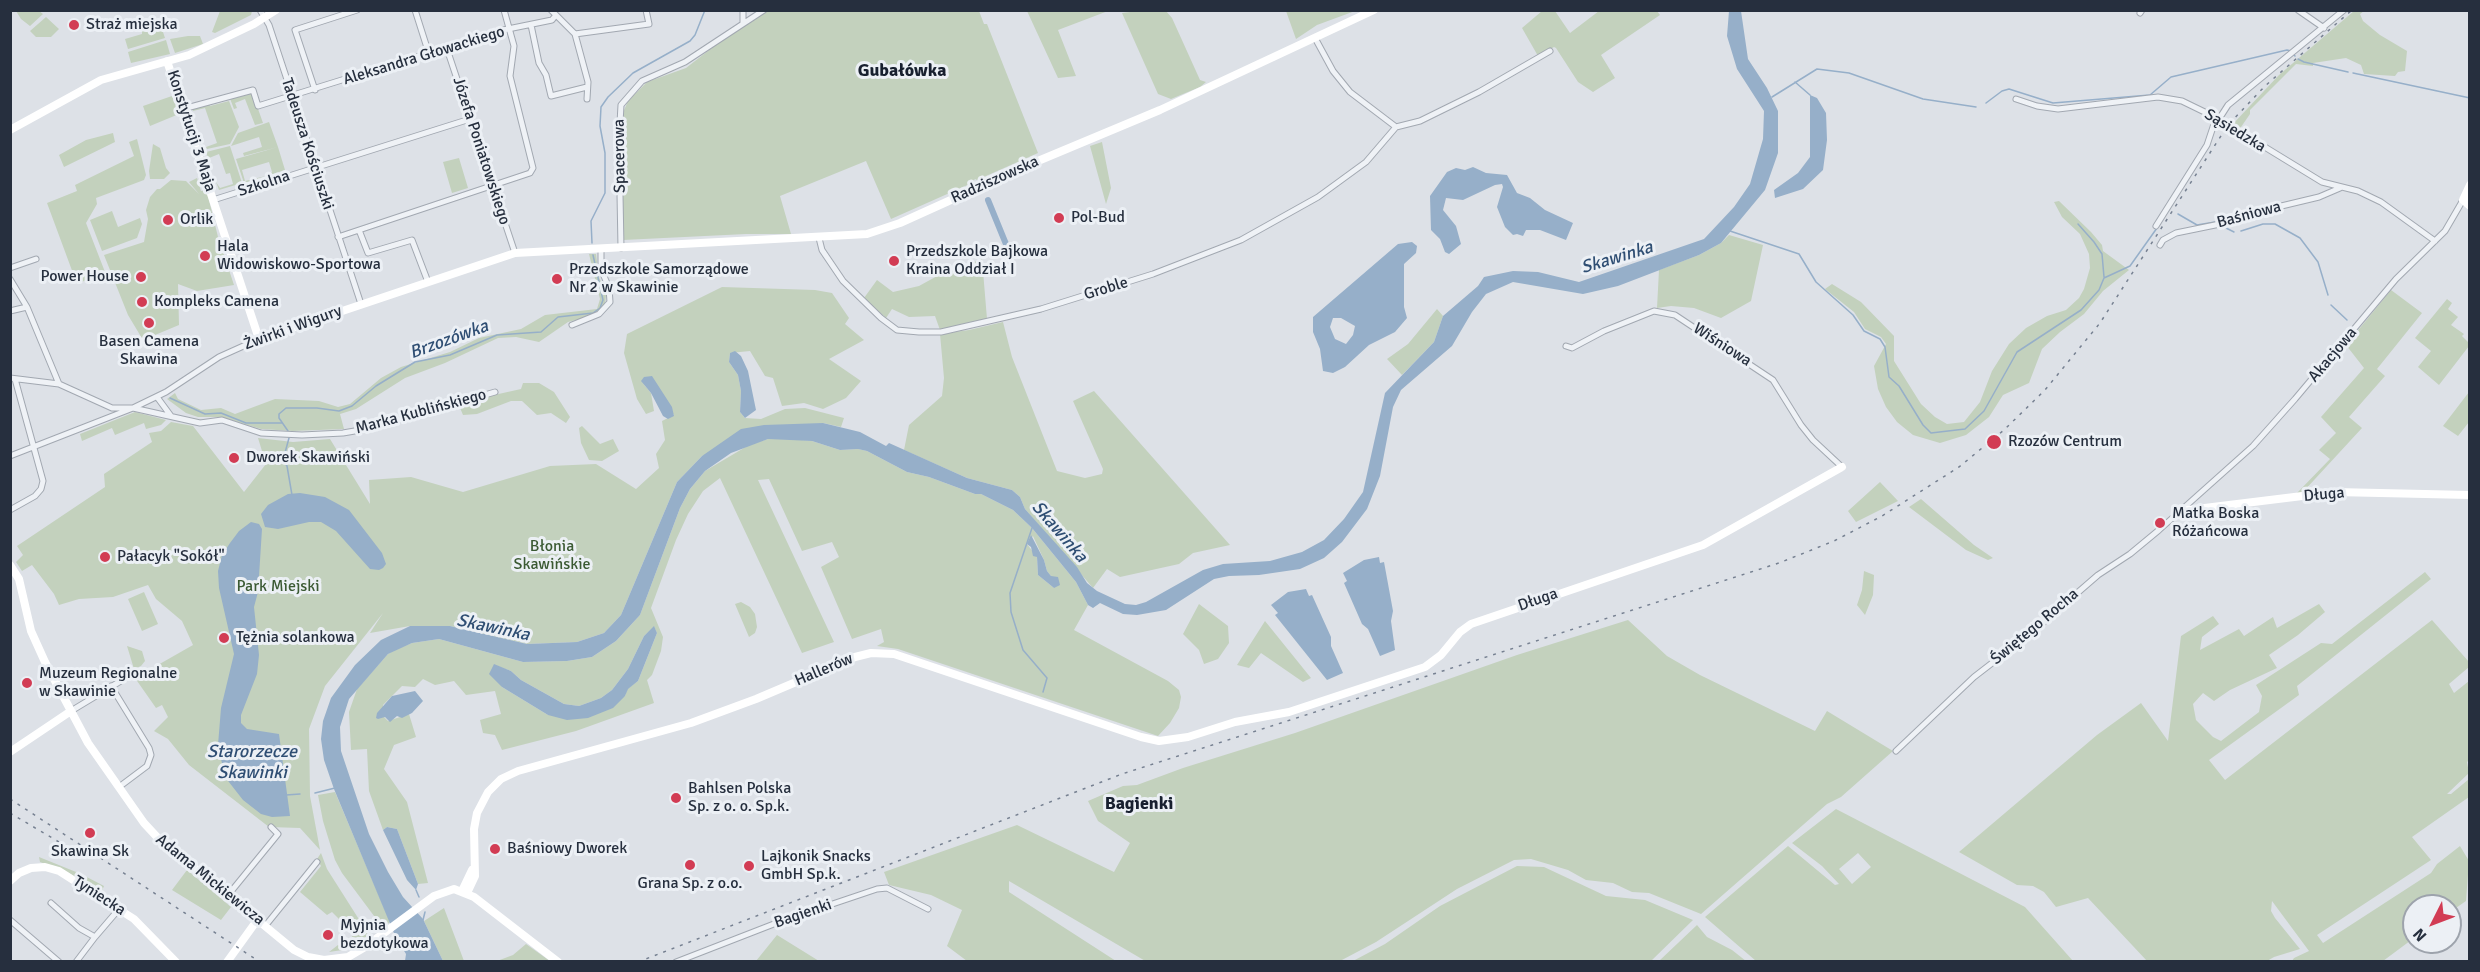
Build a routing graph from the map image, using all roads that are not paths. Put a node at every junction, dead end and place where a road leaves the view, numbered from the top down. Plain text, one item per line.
1 (260, 10) edge
2 (276, 10) edge
3 (357, 10) edge
4 (415, 10) edge
5 (504, 10) edge
6 (646, 10) edge
7 (742, 10) edge
8 (764, 10) edge
9 (1374, 10) edge
10 (2298, 10) edge
11 (2344, 10) edge
12 (553, 13) edge
13 (265, 18) junction
14 (743, 23) junction
15 (531, 25) junction
16 (2324, 28) junction
17 (509, 29) junction
18 (575, 34) junction
19 (1315, 38) junction
20 (447, 49) junction
21 (1550, 51) dead end
22 (429, 54) junction
23 (167, 61) junction
24 (587, 87) junction
25 (315, 90) junction
26 (291, 97) junction
27 (587, 99) dead end
28 (2016, 99) dead end
29 (183, 109) junction
30 (2218, 118) junction
31 (470, 119) junction
32 (1396, 127) junction
33 (10, 130) edge
34 (315, 167) junction
35 (2469, 185) edge
36 (492, 187) junction
37 (2340, 188) junction
38 (213, 200) junction
39 (2463, 200) junction
40 (2469, 206) edge
41 (2156, 226) dead end
42 (359, 230) junction
43 (338, 237) junction
44 (819, 238) junction
45 (2435, 241) junction
46 (2160, 245) dead end
47 (621, 248) junction
48 (591, 249) joint
49 (601, 249) junction
50 (515, 253) junction
51 (36, 259) dead end
52 (10, 268) edge
53 (10, 279) edge
54 (427, 279) junction
55 (361, 304) junction
56 (27, 307) junction
57 (10, 311) edge
58 (572, 325) dead end
59 (259, 339) junction
60 (1566, 346) dead end
61 (14, 381) edge
62 (59, 384) junction
63 (495, 392) dead end
64 (157, 397) junction
65 (112, 408) junction
66 (133, 408) junction
67 (171, 416) junction
68 (110, 419) junction
69 (34, 447) junction
70 (10, 456) edge
71 (1842, 467) joint
72 (2468, 492) edge
73 (10, 510) edge
74 (2180, 510) junction
75 (10, 565) edge
76 (129, 676) dead end
77 (111, 686) junction
78 (70, 711) junction
79 (1235, 722) joint
80 (1896, 751) dead end
81 (10, 752) edge
82 (118, 787) junction
83 (271, 827) dead end
84 (317, 862) dead end
85 (10, 881) edge
86 (465, 892) junction
87 (229, 894) junction
88 (51, 903) dead end
89 (119, 909) junction
90 (928, 909) dead end
91 (258, 919) junction
92 (10, 920) edge
93 (266, 925) junction
94 (95, 937) junction
95 (59, 962) edge
96 (75, 962) edge
97 (176, 962) edge
98 (227, 962) edge
99 (558, 962) edge
100 (676, 962) edge

1 - 13 street, Tadeusza Kościuszki
2 - 13 street
3 - 25 street
4 - 22 street
5 - 17 street
6 - 18 street
7 - 14 street
8 - 14 street, Spacerowa
9 - 19 street, Radziszowska
10 - 16 street
11 - 16 street
12 - 15 street, Aleksandra Głowackiego
12 - 18 street
13 - 23 street
13 - 26 street, Tadeusza Kościuszki
14 - 47 street, Spacerowa
15 - 17 street, Aleksandra Głowackiego
15 - 24 street
16 - 30 street
17 - 20 street, Aleksandra Głowackiego
17 - 36 street
18 - 24 street
19 - 32 street
19 - 44 street, Radziszowska
20 - 22 street, Aleksandra Głowackiego
20 - 31 street, Józefa Poniatowskiego
21 - 32 street
22 - 25 street, Aleksandra Głowackiego
23 - 29 street, Konstytucji 3 Maja
23 - 33 street
24 - 27 street
25 - 26 street, Aleksandra Głowackiego
26 - 29 street, Aleksandra Głowackiego
26 - 34 street, Tadeusza Kościuszki
28 - 30 street, Sąsiedzka
29 - 38 street, Konstytucji 3 Maja
30 - 37 street, Sąsiedzka
30 - 41 street
31 - 34 street, Szkolna
31 - 36 street, Józefa Poniatowskiego
32 - 44 street, Groble
34 - 38 street, Szkolna
34 - 43 street, Tadeusza Kościuszki
35 - 39 street, Akacjowa
36 - 42 street
36 - 50 street, Józefa Poniatowskiego
37 - 45 street, Sąsiedzka
37 - 46 street, Baśniowa
38 - 59 street, Konstytucji 3 Maja
39 - 40 street
39 - 45 street, Akacjowa
42 - 43 street
42 - 54 street
43 - 55 street, Tadeusza Kościuszki
44 - 47 street, Radziszowska
45 - 74 street, Akacjowa
47 - 49 street, Radziszowska
48 - 49 street, Radziszowska
48 - 50 street, Żwirki i Wigury
49 - 58 street
50 - 54 street, Żwirki i Wigury
51 - 52 street
53 - 56 street
54 - 55 street, Żwirki i Wigury
55 - 59 street, Żwirki i Wigury
56 - 57 street
56 - 62 street
59 - 64 street, Żwirki i Wigury
60 - 71 street, Wiśniowa
61 - 62 street
61 - 69 street
62 - 65 street
63 - 67 street, Marka Kublińskiego
64 - 66 street, Żwirki i Wigury
64 - 67 street
65 - 66 street
65 - 68 street
66 - 67 street, Marka Kublińskiego
66 - 68 street, Żwirki i Wigury
68 - 69 street, Żwirki i Wigury
69 - 70 street, Żwirki i Wigury
69 - 73 street
71 - 79 street, Długa
72 - 74 street, Długa
74 - 80 street, Świętego Rocha
75 - 78 street, Adama Mickiewicza
76 - 77 street
77 - 78 street
77 - 82 street
78 - 81 street
78 - 82 street, Adama Mickiewicza
79 - 86 street, Hallerów
82 - 87 street, Adama Mickiewicza
83 - 87 street
84 - 93 street
85 - 89 street, Tyniecka
86 - 93 street, Adama Mickiewicza
86 - 99 street
87 - 91 street, Adama Mickiewicza
88 - 94 street
89 - 94 street
89 - 97 street, Tyniecka
90 - 100 street, Bagienki
91 - 93 street, Adama Mickiewicza
91 - 98 street
92 - 95 street
94 - 96 street

